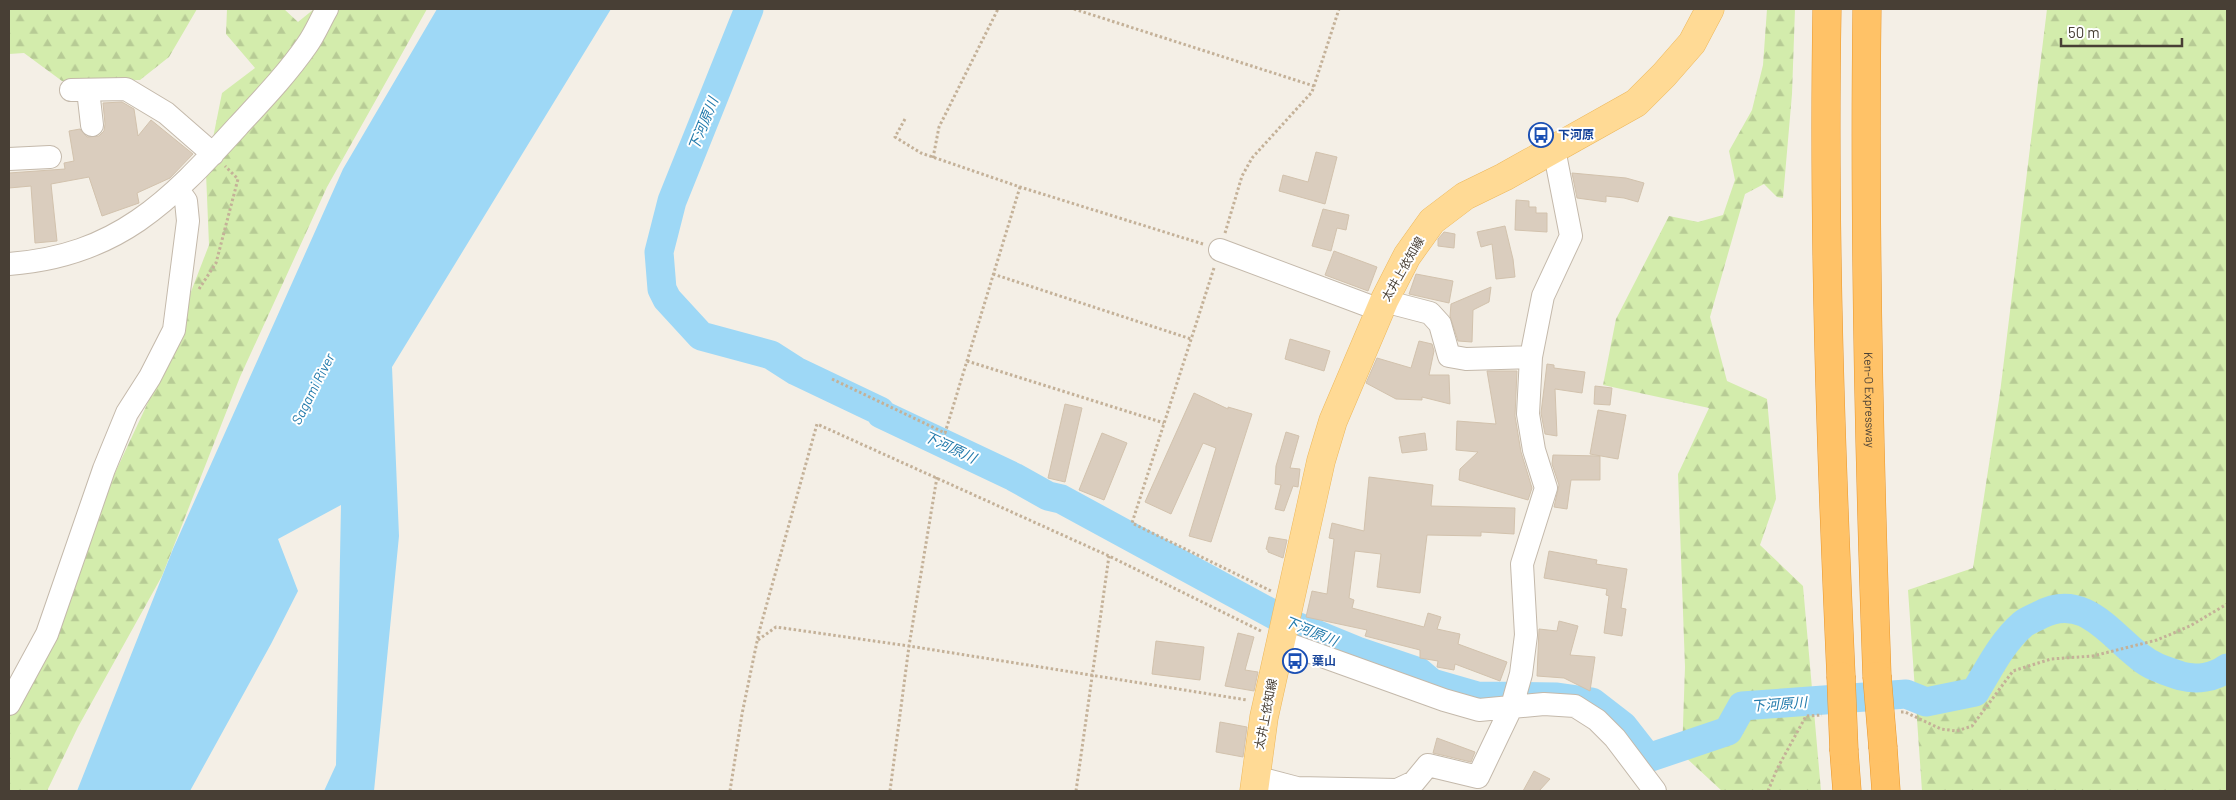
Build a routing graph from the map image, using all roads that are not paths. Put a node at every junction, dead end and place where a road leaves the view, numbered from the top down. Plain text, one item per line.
1 (327, 9) edge
2 (1710, 9) edge
3 (1827, 9) edge
4 (1867, 9) edge
5 (92, 125) dead end
6 (1554, 149) junction
7 (14, 153) edge
8 (213, 154) junction
9 (50, 157) dead end
10 (178, 190) junction
11 (1220, 250) road end
12 (9, 264) edge
13 (1382, 305) junction
14 (1531, 357) junction
15 (1281, 639) junction
16 (9, 702) edge
17 (1512, 706) junction
18 (1255, 784) edge
19 (1655, 791) edge
20 (1847, 791) edge
21 (1886, 791) edge

1 - 8 street
2 - 6 main road, 太井上依知線
3 - 20 highway, bridge
4 - 21 highway, Ken-O Expressway, bridge
5 - 8 street
6 - 13 main road, 太井上依知線
6 - 14 street
7 - 9 street
8 - 10 street
10 - 12 street
10 - 16 street
11 - 13 street
13 - 14 street
13 - 15 main road, 太井上依知線
14 - 17 street
15 - 17 street
15 - 18 main road, 太井上依知線
17 - 18 street
17 - 19 street

